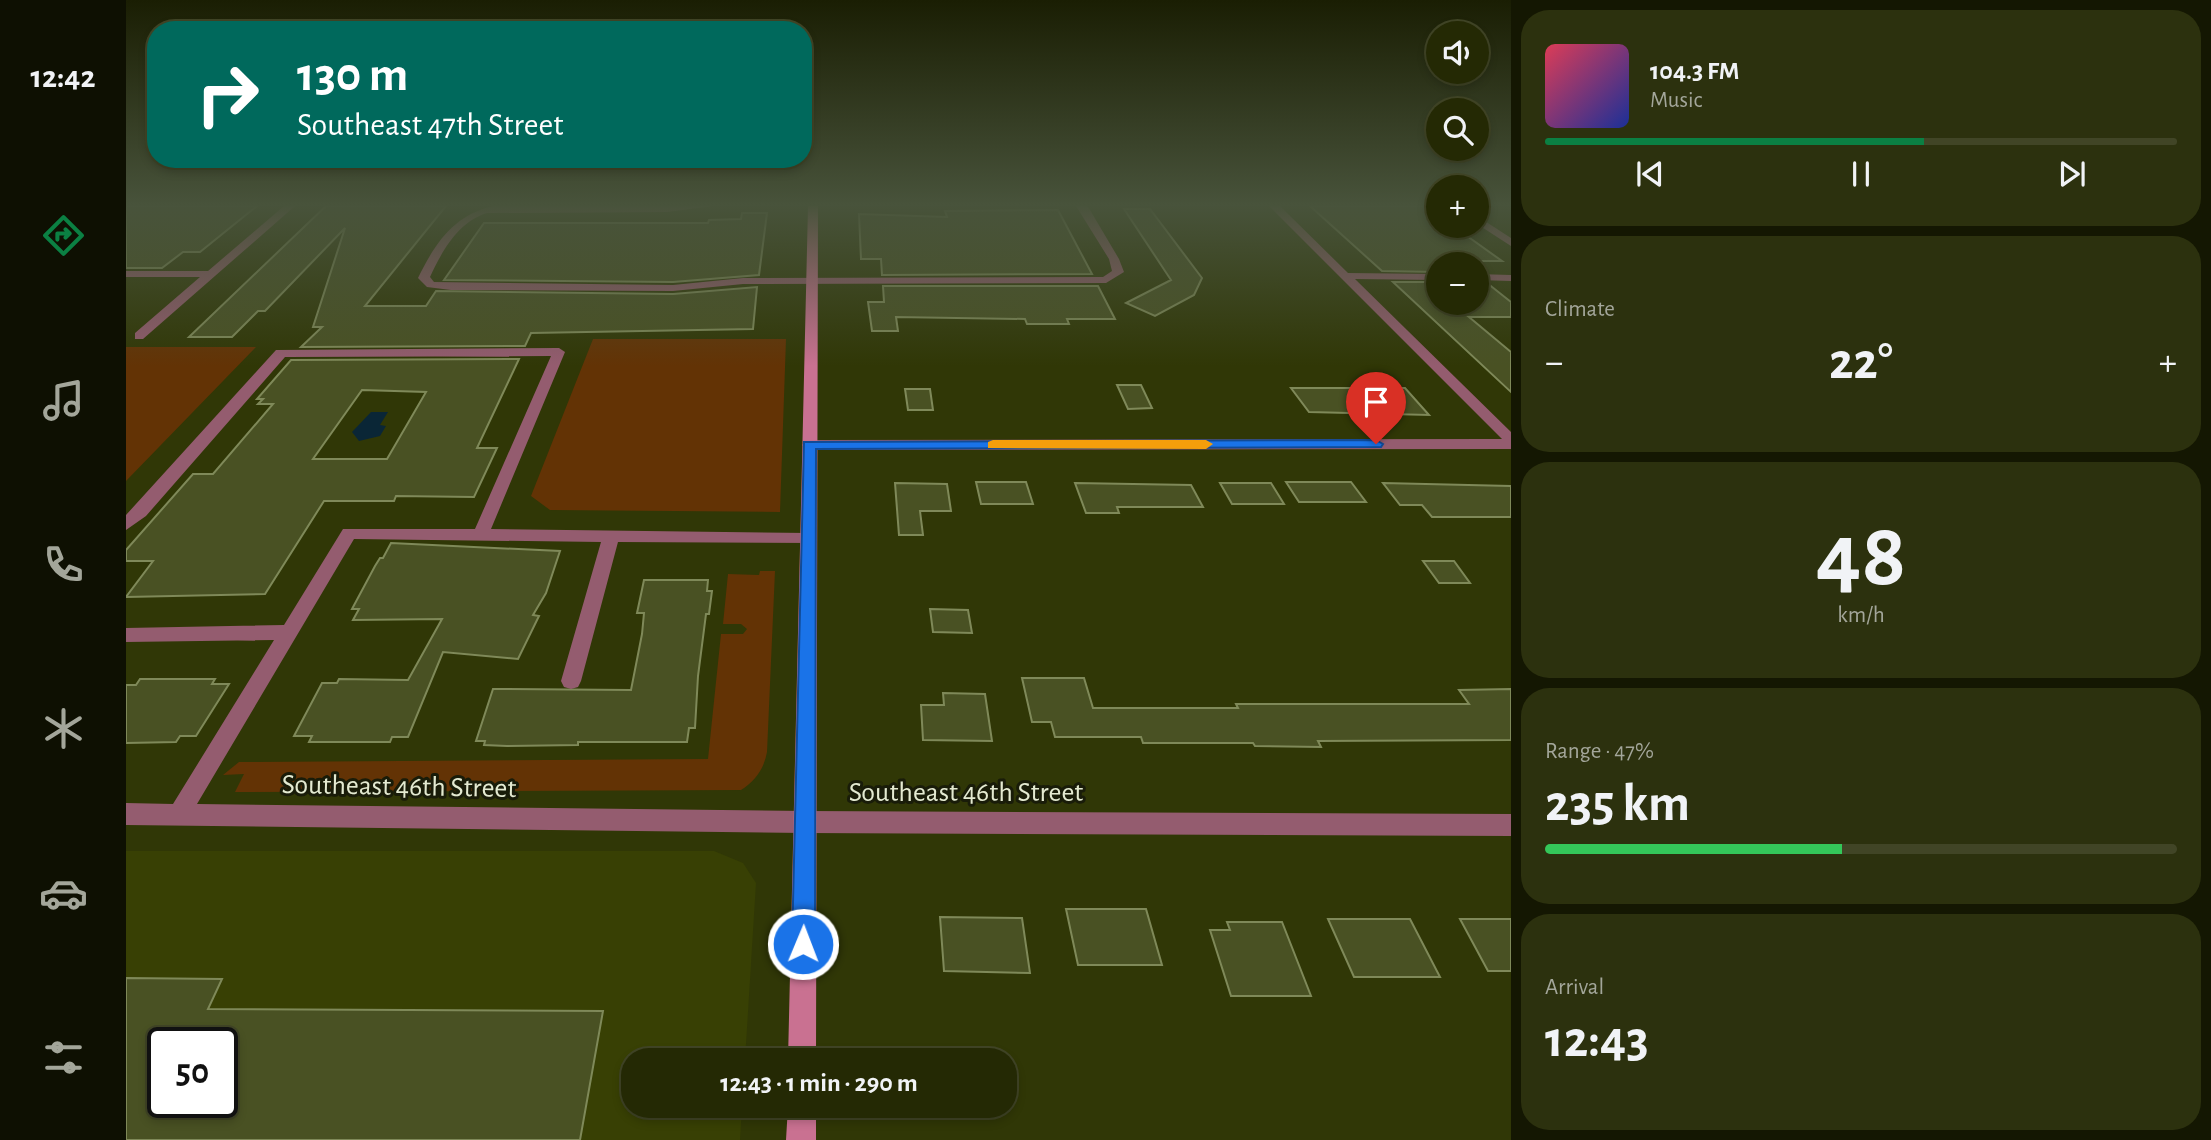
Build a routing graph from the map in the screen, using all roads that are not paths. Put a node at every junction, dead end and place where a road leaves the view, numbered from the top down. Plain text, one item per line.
1 (228, 259) edge
2 (434, 259) edge
3 (812, 259) edge
4 (1114, 259) edge
5 (1329, 259) edge
6 (126, 274) edge
7 (211, 274) junction
8 (1347, 276) junction
9 (1426, 277) edge
10 (1489, 277) edge
11 (1511, 278) edge
12 (811, 281) junction
13 (139, 336) dead end
14 (1511, 442) edge
15 (809, 445) junction
16 (126, 524) edge
17 (481, 534) junction
18 (611, 537) junction
19 (808, 539) junction
20 (288, 632) junction
21 (126, 635) edge
22 (571, 681) dead end
23 (126, 814) edge
24 (179, 814) junction
25 (805, 822) junction
26 (1511, 825) edge
27 (802, 1048) edge
28 (802, 1118) edge
29 (801, 1140) edge

1 - 7 street
2 - 12 street
3 - 12 main road
4 - 12 street
5 - 8 street
6 - 7 street
7 - 13 street
8 - 9 street
8 - 14 street
10 - 11 street
12 - 15 main road
14 - 15 street
15 - 19 main road
16 - 17 street
17 - 18 street
17 - 20 street
18 - 19 street
18 - 22 street
19 - 25 main road
20 - 21 street
20 - 24 street
23 - 24 street, Southeast 46th Street
24 - 25 street, Southeast 46th Street
25 - 26 street, Southeast 46th Street
25 - 27 main road
28 - 29 main road

